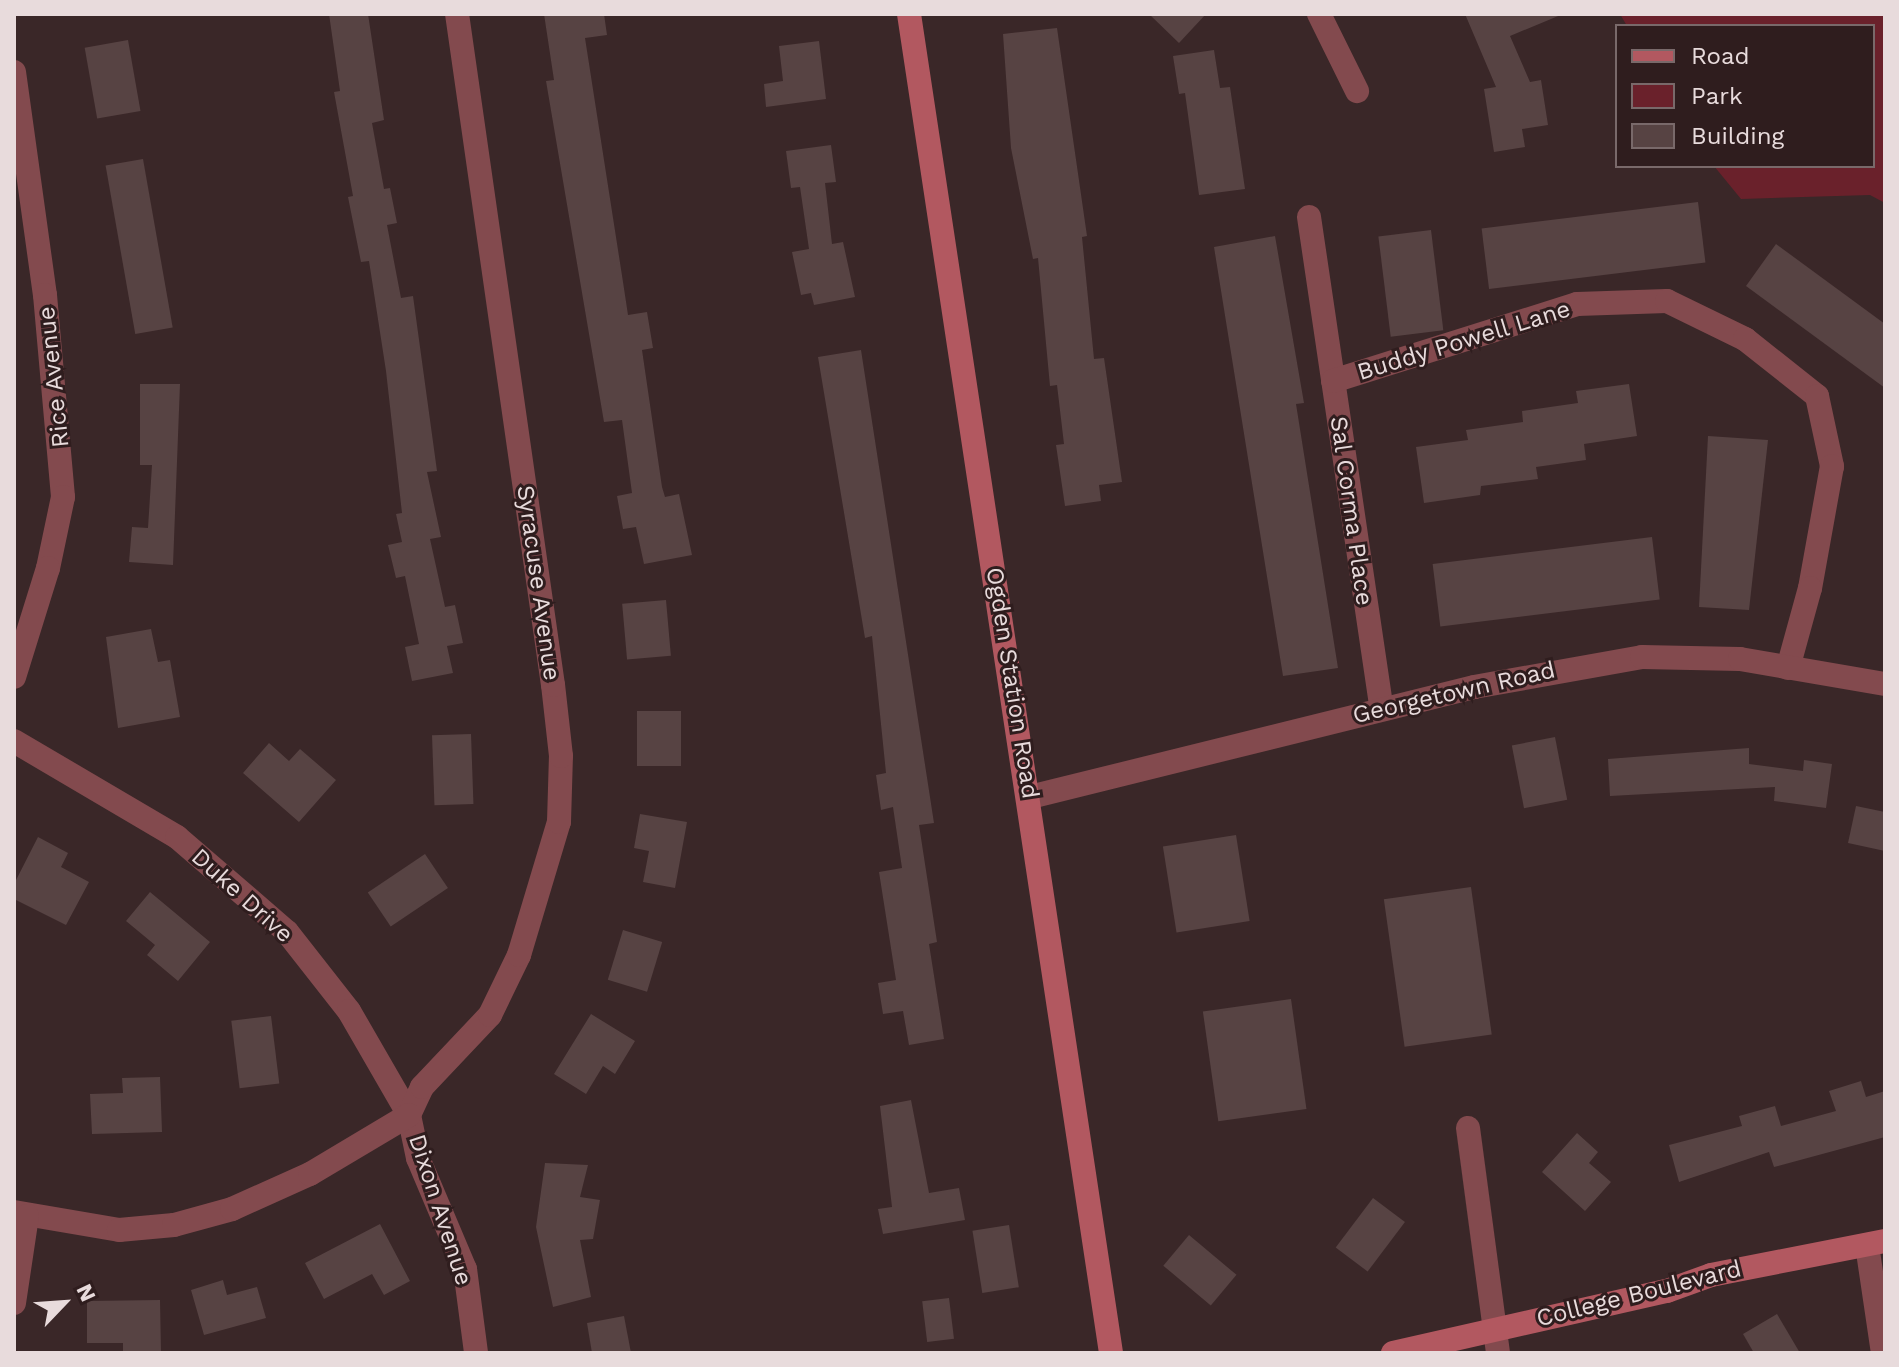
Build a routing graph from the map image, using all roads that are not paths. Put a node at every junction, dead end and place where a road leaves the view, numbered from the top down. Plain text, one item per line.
1 (457, 14) edge
2 (909, 14) edge
3 (1319, 14) edge
4 (14, 72) edge
5 (1357, 91) dead end
6 (1309, 217) dead end
7 (1333, 381) junction
8 (1788, 668) junction
9 (14, 677) edge
10 (1885, 684) edge
11 (1382, 709) junction
12 (14, 741) edge
13 (1030, 797) junction
14 (409, 1115) junction
15 (1468, 1128) dead end
16 (21, 1214) edge
17 (1876, 1243) edge
18 (14, 1303) edge
19 (1495, 1328) junction
20 (476, 1353) edge
21 (1111, 1353) edge
22 (1393, 1353) edge
23 (1498, 1353) edge
24 (1883, 1353) edge

1 - 14 street, Syracuse Avenue
2 - 13 street, Ogden Station Road
3 - 5 street
4 - 9 street, Rice Avenue
6 - 7 street, Sal Corma Place
7 - 8 street, Buddy Powell Lane
7 - 11 street, Sal Corma Place
8 - 10 street, Georgetown Road
8 - 11 street, Georgetown Road
11 - 13 street, Georgetown Road
12 - 14 street, Duke Drive
13 - 21 street, Ogden Station Road
14 - 16 street
14 - 20 street, Dixon Avenue
15 - 19 street
16 - 18 street
17 - 19 street, College Boulevard
17 - 24 street
19 - 22 street, College Boulevard
19 - 23 street

